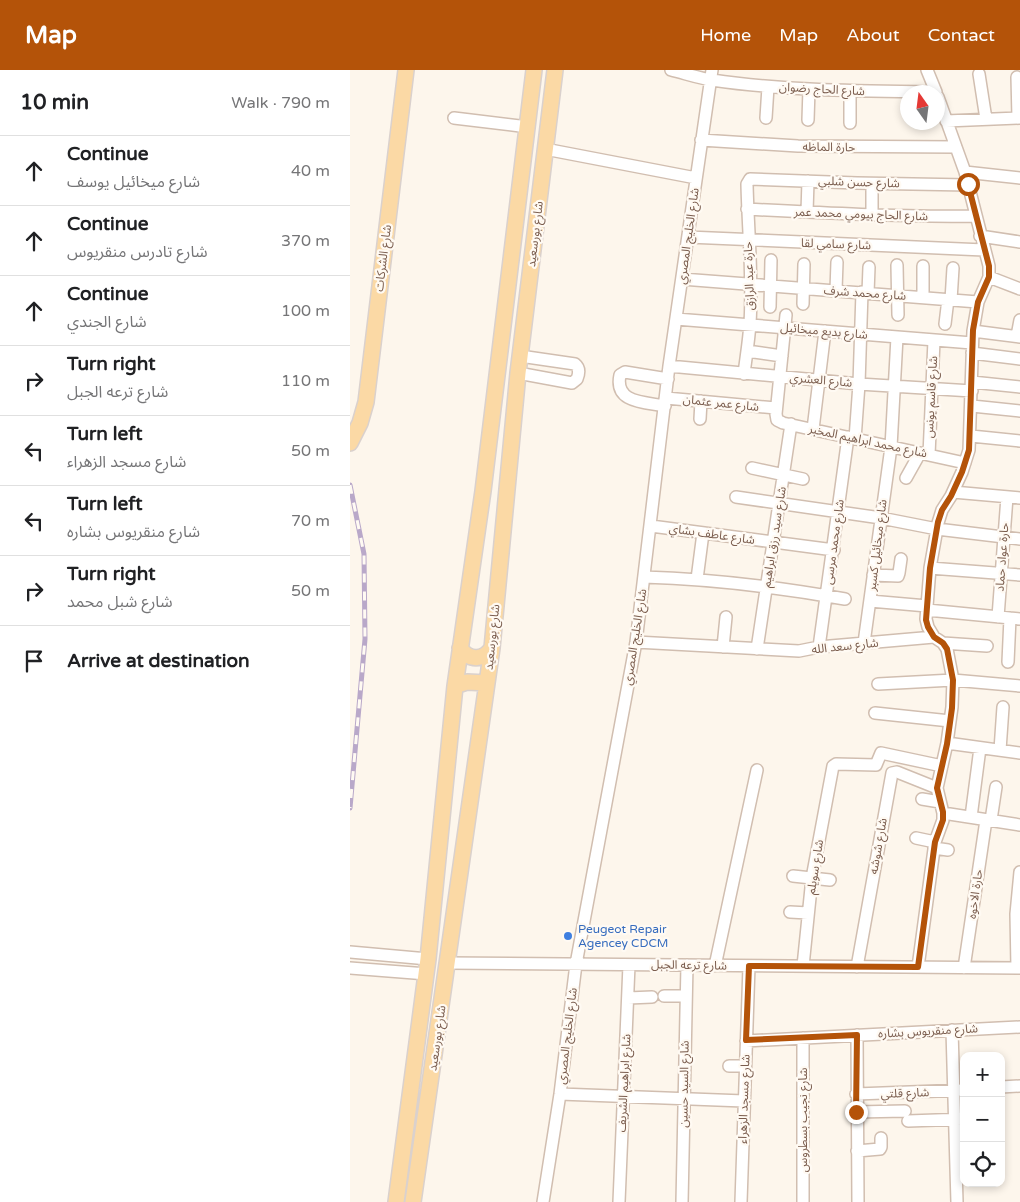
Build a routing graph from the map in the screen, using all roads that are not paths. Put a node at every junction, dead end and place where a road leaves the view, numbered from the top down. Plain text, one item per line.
1 (406, 70) edge
2 (532, 70) edge
3 (554, 70) edge
4 (671, 70) edge
5 (927, 70) edge
6 (979, 74) dead end
7 (711, 75) edge
8 (1016, 77) dead end
9 (933, 85) edge
10 (768, 86) junction
11 (809, 89) junction
12 (850, 91) junction
13 (900, 92) edge
14 (454, 118) dead end
15 (766, 118) dead end
16 (945, 118) edge
17 (986, 118) junction
18 (1019, 118) edge
19 (808, 120) dead end
20 (946, 121) junction
21 (850, 123) dead end
22 (528, 127) junction
23 (701, 140) junction
24 (956, 147) junction
25 (545, 149) junction
26 (965, 172) junction
27 (696, 178) junction
28 (1020, 178) edge
29 (750, 179) joint
30 (808, 181) junction
31 (872, 184) junction
32 (968, 184) junction
33 (747, 209) junction
34 (807, 212) junction
35 (872, 215) junction
36 (975, 216) junction
37 (980, 236) junction
38 (688, 237) junction
39 (748, 240) junction
40 (1020, 242) edge
41 (984, 250) junction
42 (771, 260) dead end
43 (837, 262) dead end
44 (804, 264) dead end
45 (897, 265) dead end
46 (923, 266) dead end
47 (869, 267) dead end
48 (953, 268) dead end
49 (989, 277) junction
50 (682, 278) junction
51 (751, 284) junction
52 (770, 285) junction
53 (804, 288) junction
54 (1020, 289) edge
55 (836, 290) junction
56 (865, 293) junction
57 (897, 295) junction
58 (922, 297) junction
59 (950, 299) junction
60 (978, 302) junction
61 (803, 304) dead end
62 (770, 306) dead end
63 (786, 315) dead end
64 (898, 315) dead end
65 (676, 319) junction
66 (1020, 320) edge
67 (945, 324) dead end
68 (750, 325) junction
69 (786, 328) junction
70 (973, 330) junction
71 (824, 331) junction
72 (861, 334) junction
73 (1018, 336) edge
74 (897, 337) junction
75 (934, 340) junction
76 (972, 348) junction
77 (747, 351) junction
78 (520, 356) junction
79 (782, 356) junction
80 (1020, 359) edge
81 (670, 366) junction
82 (518, 373) junction
83 (744, 374) junction
84 (780, 376) junction
85 (668, 379) junction
86 (819, 380) junction
87 (859, 384) junction
88 (895, 386) junction
89 (972, 387) junction
90 (1020, 387) edge
91 (933, 388) junction
92 (701, 401) junction
93 (665, 402) junction
94 (972, 406) junction
95 (776, 411) junction
96 (1020, 411) edge
97 (700, 419) dead end
98 (791, 424) junction
99 (813, 430) junction
100 (970, 436) junction
101 (852, 438) junction
102 (1020, 441) edge
103 (350, 442) edge
104 (891, 447) junction
105 (924, 454) junction
106 (964, 463) junction
107 (752, 468) dead end
108 (783, 474) junction
109 (803, 478) dead end
110 (906, 478) dead end
111 (483, 491) junction
112 (953, 492) junction
113 (506, 494) junction
114 (736, 497) dead end
115 (1007, 497) junction
116 (1020, 498) edge
117 (779, 503) junction
118 (838, 512) junction
119 (880, 518) junction
120 (650, 526) junction
121 (937, 529) junction
122 (703, 533) junction
123 (1004, 537) junction
124 (1020, 539) edge
125 (773, 542) junction
126 (834, 550) junction
127 (901, 559) dead end
128 (930, 568) junction
129 (1001, 574) junction
130 (873, 575) junction
131 (1020, 575) edge
132 (644, 577) junction
133 (697, 579) junction
134 (766, 586) junction
135 (826, 596) junction
136 (845, 599) dead end
137 (870, 602) junction
138 (927, 608) junction
139 (726, 616) dead end
140 (1009, 618) edge
141 (939, 640) junction
142 (636, 642) junction
143 (864, 643) junction
144 (987, 646) dead end
145 (723, 647) junction
146 (819, 647) junction
147 (460, 648) junction
148 (492, 648) junction
149 (757, 649) junction
150 (1008, 662) dead end
151 (953, 680) junction
152 (487, 683) junction
153 (878, 684) dead end
154 (455, 686) junction
155 (1020, 686) edge
156 (1003, 707) dead end
157 (875, 713) dead end
158 (950, 721) junction
159 (947, 744) junction
160 (980, 748) junction
161 (1000, 750) junction
162 (1020, 753) edge
163 (876, 766) junction
164 (942, 766) junction
165 (757, 770) dead end
166 (892, 773) junction
167 (996, 787) dead end
168 (937, 788) junction
169 (922, 800) dead end
170 (941, 808) junction
171 (971, 817) junction
172 (988, 820) junction
173 (1020, 825) edge
174 (916, 838) dead end
175 (934, 845) junction
176 (948, 850) dead end
177 (1020, 872) edge
178 (793, 876) dead end
179 (812, 878) junction
180 (830, 880) dead end
181 (790, 912) dead end
182 (808, 913) junction
183 (351, 952) edge
184 (383, 955) junction
185 (428, 959) junction
186 (447, 963) junction
187 (576, 964) junction
188 (629, 965) junction
189 (687, 965) junction
190 (715, 966) junction
191 (749, 966) junction
192 (802, 966) junction
193 (858, 967) junction
194 (918, 967) junction
195 (350, 968) edge
196 (964, 968) junction
197 (1018, 968) edge
198 (381, 971) junction
199 (426, 974) junction
200 (664, 996) dead end
201 (686, 996) junction
202 (652, 997) dead end
203 (628, 998) junction
204 (1020, 1027) edge
205 (952, 1030) junction
206 (857, 1035) junction
207 (804, 1038) junction
208 (746, 1040) junction
209 (729, 1066) dead end
210 (745, 1066) junction
211 (1020, 1086) edge
212 (1005, 1087) edge
213 (959, 1090) edge
214 (560, 1094) junction
215 (856, 1094) junction
216 (624, 1097) junction
217 (684, 1099) junction
218 (744, 1101) junction
219 (856, 1112) junction
220 (959, 1119) edge
221 (881, 1138) dead end
222 (857, 1152) junction
223 (396, 1202) edge
224 (413, 1202) edge
225 (543, 1202) edge
226 (619, 1202) edge
227 (682, 1202) edge
228 (740, 1202) edge
229 (803, 1202) edge
230 (858, 1202) edge
231 (957, 1202) edge

1 - 103 main road, شارع الشركات
2 - 22 main road, شارع بورسعيد
3 - 25 main road, شارع بورسعيد
4 - 7 street, شارع الحاج رضوان
5 - 9 street
6 - 17 street
7 - 10 street, شارع الحاج رضوان
7 - 23 street, شارع الخليج المصري
8 - 18 street
10 - 11 street, شارع الحاج رضوان
10 - 15 street
11 - 12 street, شارع الحاج رضوان
11 - 19 street
12 - 13 street, شارع الحاج رضوان
12 - 21 street
14 - 22 street
16 - 20 street
17 - 18 street
17 - 20 street
20 - 24 street
22 - 111 main road, شارع بورسعيد
23 - 24 street, حارة الماظه
23 - 27 street, شارع الخليج المصري
24 - 26 street
25 - 27 street
25 - 78 main road, شارع بورسعيد
26 - 28 street
26 - 32 street
27 - 38 street, شارع الخليج المصري
29 - 30 street, شارع حسن شلبي
29 - 33 street, حارة عبد الرازق
30 - 31 street, شارع حسن شلبي
30 - 34 street
31 - 32 street, شارع حسن شلبي
31 - 35 street
32 - 36 street
33 - 34 street, شارع الحاج بيومي محمد عمر
33 - 39 street, حارة عبد الرازق
34 - 35 street, شارع الحاج بيومي محمد عمر
35 - 36 street, شارع الحاج بيومي محمد عمر
36 - 37 street
37 - 40 street
37 - 41 street
38 - 39 street, شارع سامي لقا
38 - 50 street, شارع الخليج المصري
39 - 41 street, شارع سامي لقا
39 - 51 street, حارة عبد الرازق
41 - 49 street
42 - 52 street
43 - 55 street
44 - 53 street
45 - 57 street
46 - 58 street
47 - 56 street, شارع محمد مرسى
48 - 59 street
49 - 54 street
49 - 60 street
50 - 51 street, شارع محمد شرف
50 - 65 street, شارع الخليج المصري
51 - 52 street, شارع محمد شرف
51 - 68 street, حارة عبد الرازق
52 - 53 street, شارع محمد شرف
52 - 62 street
53 - 55 street, شارع محمد شرف
53 - 61 street
55 - 56 street, شارع محمد شرف
56 - 57 street, شارع محمد شرف
56 - 72 street, شارع محمد مرسى
57 - 58 street, شارع محمد شرف
57 - 64 street
58 - 59 street, شارع محمد شرف
59 - 60 street, شارع محمد شرف
59 - 67 street
60 - 70 street
63 - 69 street
65 - 68 street, شارع بديع ميخائيل
65 - 81 street, شارع الخليج المصري
66 - 73 street
68 - 69 street, شارع بديع ميخائيل
68 - 77 street, حارة عبد الرازق
69 - 71 street, شارع بديع ميخائيل
69 - 79 street
70 - 73 street
70 - 76 street
71 - 72 street, شارع بديع ميخائيل
71 - 86 street
72 - 74 street, شارع بديع ميخائيل
72 - 87 street, شارع محمد مرسى
74 - 75 street, شارع بديع ميخائيل
74 - 88 street, شارع ميخائيل كسبر
75 - 76 street, شارع بديع ميخائيل
75 - 91 street, شارع قاسم يونس
76 - 80 street, شارع بديع ميخائيل
76 - 89 street
77 - 79 street
77 - 83 street, حارة عبد الرازق
78 - 82 main road, شارع بورسعيد
78 - 82 street
79 - 84 street
81 - 83 street, شارع العشري
81 - 85 street, شارع الخليج المصري
82 - 113 main road, شارع بورسعيد
83 - 84 street, شارع العشري
84 - 86 street, شارع العشري
84 - 95 street
85 - 93 street, شارع الخليج المصري
85 - 93 street, شارع عمر عثمان
86 - 87 street, شارع العشري
86 - 99 street
87 - 88 street, شارع العشري
87 - 101 street, شارع محمد مرسى
88 - 91 street, شارع العشري
88 - 104 street, شارع ميخائيل كسبر
89 - 90 street, شارع العشري
89 - 91 street, شارع العشري
89 - 94 street
91 - 105 street, شارع قاسم يونس
92 - 93 street, شارع عمر عثمان
92 - 95 street, شارع عمر عثمان
92 - 97 street
93 - 120 street, شارع الخليج المصري
94 - 96 street
94 - 100 street
95 - 98 street, شارع محمد ابراهيم المخبر
98 - 99 street, شارع محمد ابراهيم المخبر
98 - 108 street, شارع سيد رزق ابراهيم
99 - 101 street, شارع محمد ابراهيم المخبر
100 - 102 street
100 - 106 street
101 - 104 street, شارع محمد ابراهيم المخبر
101 - 118 street, شارع محمد مرسى
104 - 105 street, شارع محمد ابراهيم المخبر
104 - 119 street, شارع ميخائيل كسبر
105 - 106 street, شارع محمد ابراهيم المخبر
105 - 110 street
106 - 112 street
107 - 108 street
108 - 109 street
108 - 117 street, شارع سيد رزق ابراهيم
111 - 113 main road
111 - 147 main road, شارع بورسعيد
112 - 115 street
112 - 121 street
113 - 148 main road, شارع بورسعيد
114 - 117 street
115 - 116 street
115 - 123 street, حارة عواد حماد
117 - 118 street
117 - 125 street, شارع سيد رزق ابراهيم
118 - 119 street
118 - 126 street, شارع محمد مرسى
119 - 121 street
119 - 130 street, شارع ميخائيل كسبر
120 - 122 street, شارع عاطف بشاي
120 - 132 street, شارع الخليج المصري
121 - 123 street
121 - 128 street
122 - 125 street, شارع عاطف بشاي
122 - 133 street
123 - 124 street
123 - 129 street, حارة عواد حماد
125 - 126 street, شارع عاطف بشاي
125 - 134 street, شارع سيد رزق ابراهيم
126 - 135 street, شارع محمد مرسى
127 - 130 street
128 - 129 street
128 - 138 street
129 - 131 street
129 - 140 street, حارة عواد حماد
130 - 137 street, شارع ميخائيل كسبر
132 - 133 street
132 - 142 street, شارع الخليج المصري
133 - 134 street
134 - 135 street
134 - 149 street, شارع سيد رزق ابراهيم
135 - 136 street
135 - 146 street, شارع محمد مرسى
137 - 138 street
137 - 143 street, شارع ميخائيل كسبر
138 - 140 street
138 - 141 street
139 - 145 street
140 - 150 street, حارة عواد حماد
141 - 143 street, شارع سعد الله
141 - 144 street, شارع سعد الله
141 - 151 street
142 - 145 street, شارع سعد الله
142 - 187 street, شارع الخليج المصري
143 - 146 street, شارع سعد الله
145 - 149 street, شارع سعد الله
146 - 149 street, شارع سعد الله
147 - 148 main road
147 - 154 main road, شارع بورسعيد
148 - 152 main road, شارع بورسعيد
151 - 153 street
151 - 155 street
151 - 158 street
152 - 154 main road
152 - 186 main road, شارع بورسعيد
154 - 185 main road, شارع بورسعيد
156 - 161 street
157 - 158 street
158 - 159 street
159 - 160 street
159 - 164 street
160 - 161 street
160 - 171 street
161 - 162 street
163 - 164 street
163 - 166 street
163 - 179 street, شارع سويلم
164 - 168 street
165 - 190 street
166 - 168 street
166 - 193 street, شارع شوشه
167 - 172 street, حارة الاخوه
168 - 170 street
169 - 170 street
170 - 171 street
170 - 175 street
171 - 172 street
172 - 173 street
172 - 196 street, حارة الاخوه
174 - 175 street
175 - 176 street
175 - 194 street
177 - 197 street
178 - 179 street
179 - 180 street
179 - 182 street, شارع سويلم
181 - 182 street
182 - 192 street, شارع سويلم
183 - 184 street
184 - 185 street
184 - 198 street
185 - 199 main road, شارع بورسعيد
186 - 187 street, شارع ترعه الجبل
186 - 224 main road, شارع بورسعيد
187 - 188 street, شارع ترعه الجبل
187 - 214 street, شارع الخليج المصري
188 - 189 street, شارع ترعه الجبل
188 - 203 street, شارع ابراهيم الشريف
189 - 190 street, شارع ترعه الجبل
189 - 201 street, شارع السيد حسين
190 - 191 street, شارع ترعه الجبل
191 - 192 street, شارع ترعه الجبل
191 - 208 street, شارع مسجد الزهراء
192 - 193 street, شارع ترعه الجبل
193 - 194 street, شارع ترعه الجبل
194 - 196 street, شارع ترعه الجبل
195 - 198 street
196 - 197 street, شارع ترعه الجبل
198 - 199 street
199 - 223 main road, شارع بورسعيد
200 - 201 street
201 - 217 street, شارع السيد حسين
202 - 203 street
203 - 216 street, شارع ابراهيم الشريف
204 - 205 street, شارع منقريوس بشاره
205 - 206 street, شارع منقريوس بشاره
205 - 213 street
206 - 207 street, شارع منقريوس بشاره
206 - 215 street
207 - 208 street, شارع منقريوس بشاره
207 - 229 street, شارع نجيب بسطروس
208 - 210 street, شارع مسجد الزهراء
209 - 210 street
210 - 218 street, شارع مسجد الزهراء
211 - 212 street
213 - 215 street, شارع قلتي
213 - 220 street
214 - 216 street
214 - 225 street, شارع الخليج المصري
215 - 219 street
216 - 217 street
216 - 226 street, شارع ابراهيم الشريف
217 - 218 street
217 - 227 street, شارع السيد حسين
218 - 228 street, شارع مسجد الزهراء
219 - 220 street
219 - 222 street
220 - 231 street
221 - 222 street
222 - 230 street

